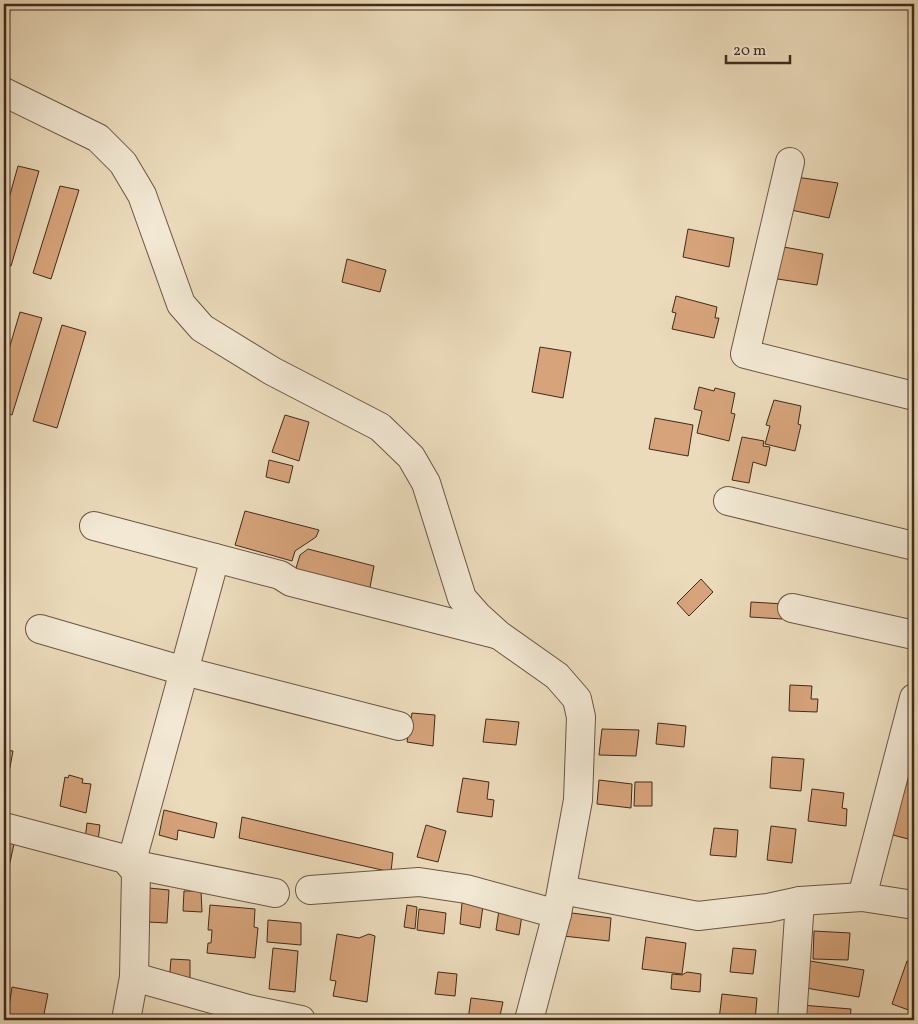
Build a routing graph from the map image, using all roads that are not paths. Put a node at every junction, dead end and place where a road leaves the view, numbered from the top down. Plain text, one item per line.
1 (4, 92) edge
2 (790, 162) dead end
3 (914, 396) edge
4 (728, 501) dead end
5 (94, 526) dead end
6 (914, 546) edge
7 (215, 558) junction
8 (792, 608) dead end
9 (40, 629) dead end
10 (499, 635) junction
11 (914, 635) edge
12 (184, 671) junction
13 (914, 698) edge
14 (398, 726) dead end
15 (4, 827) edge
16 (131, 864) junction
17 (310, 890) dead end
18 (275, 894) dead end
19 (862, 897) junction
20 (800, 901) junction
21 (560, 902) junction
22 (914, 905) edge
23 (134, 978) junction
24 (126, 1020) edge
25 (301, 1020) edge
26 (529, 1020) edge
27 (792, 1020) edge

1 - 10 street
2 - 3 street
4 - 6 street
5 - 7 street
7 - 10 street
7 - 12 street
8 - 11 street
9 - 12 street
10 - 21 street
12 - 14 street
12 - 16 street
13 - 19 street
15 - 16 street
16 - 18 street
16 - 23 street
17 - 21 street
19 - 20 street
19 - 22 street
20 - 21 street
20 - 27 street
21 - 26 street
23 - 24 street
23 - 25 street

